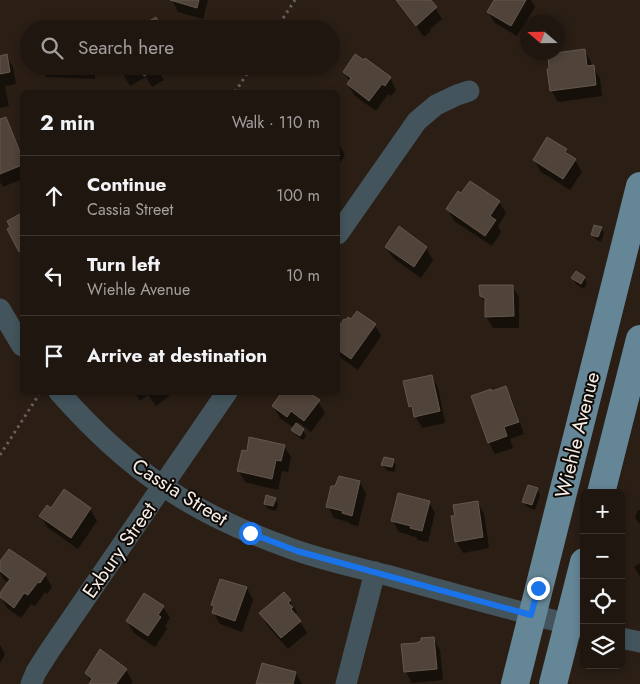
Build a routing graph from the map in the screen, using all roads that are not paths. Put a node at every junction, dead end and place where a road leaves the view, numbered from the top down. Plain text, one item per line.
1 (469, 91) dead end
2 (640, 186) edge
3 (340, 231) edge
4 (0, 309) edge
5 (640, 339) edge
6 (20, 343) edge
7 (62, 395) edge
8 (225, 395) edge
9 (163, 486) junction
10 (602, 489) edge
11 (375, 572) junction
12 (582, 579) edge
13 (531, 615) junction
14 (576, 626) edge
15 (625, 639) edge
16 (640, 642) edge
17 (31, 684) edge
18 (346, 684) edge
19 (515, 684) edge
20 (553, 684) edge

1 - 3 street
2 - 13 main road, Wiehle Avenue
4 - 6 street
5 - 10 main road, Wiehle Avenue
7 - 9 street, Cassia Street
8 - 9 street, Exbury Street
9 - 11 street, Cassia Street
9 - 17 street, Exbury Street
11 - 13 street, Cassia Street
11 - 18 street
12 - 14 main road
13 - 14 street, Cassia Street
13 - 19 main road, Wiehle Avenue
14 - 20 main road
15 - 16 street

